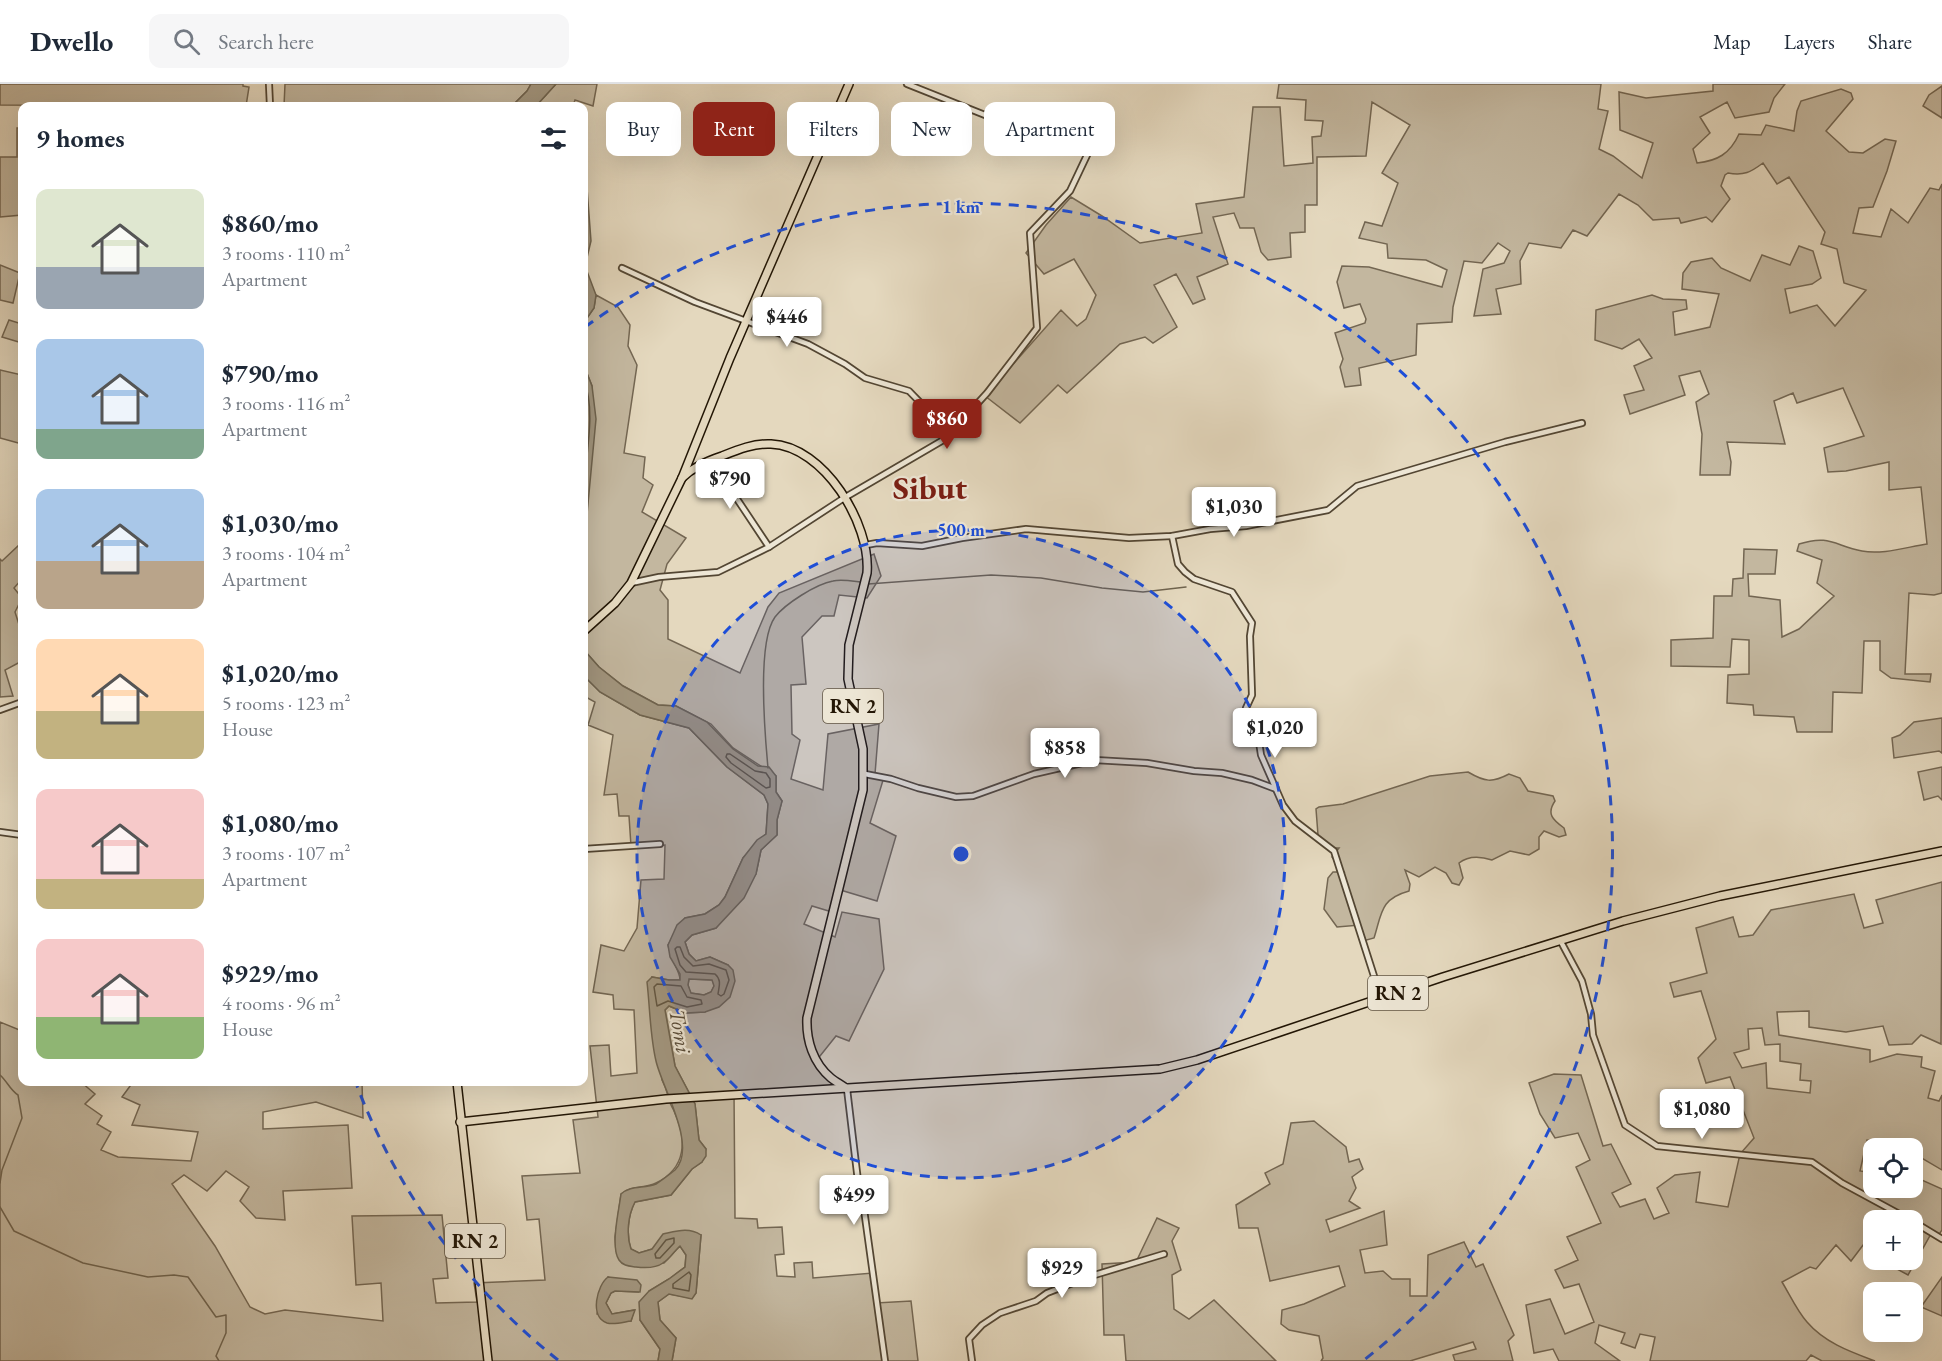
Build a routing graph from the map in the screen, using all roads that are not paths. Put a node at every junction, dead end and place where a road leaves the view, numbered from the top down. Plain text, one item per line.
1 (269, 84) edge
2 (849, 84) edge
3 (907, 84) edge
4 (270, 102) edge
5 (622, 268) dead end
6 (746, 322) junction
7 (1582, 423) dead end
8 (949, 432) junction
9 (711, 460) junction
10 (682, 478) junction
11 (844, 498) junction
12 (1172, 536) junction
13 (866, 545) junction
14 (769, 547) junction
15 (631, 583) junction
16 (588, 627) edge
17 (18, 703) edge
18 (0, 710) edge
19 (865, 774) junction
20 (1276, 789) junction
21 (0, 832) edge
22 (18, 834) edge
23 (660, 844) dead end
24 (588, 849) edge
25 (1942, 851) edge
26 (1560, 940) junction
27 (1381, 998) junction
28 (457, 1086) edge
29 (847, 1089) junction
30 (460, 1122) junction
31 (1942, 1239) edge
32 (1164, 1254) dead end
33 (488, 1361) edge
34 (885, 1361) edge
35 (972, 1361) edge

1 - 4 street
2 - 6 main road
3 - 8 street
5 - 6 street
6 - 8 street
6 - 10 main road
7 - 12 street
8 - 11 street
9 - 10 main road, RN 2
9 - 11 main road, RN 2
9 - 14 street
10 - 15 main road
11 - 13 main road, RN 2
11 - 14 street
12 - 13 street
12 - 20 street
13 - 19 main road, RN 2
14 - 15 street
15 - 16 main road
17 - 18 street
19 - 20 street
19 - 29 main road, RN 2
20 - 27 street
21 - 22 street
23 - 24 street
25 - 26 main road, RN 2
26 - 27 main road, RN 2
26 - 31 street
27 - 29 main road, RN 2
28 - 30 main road, RN 2
29 - 30 main road, RN 2
29 - 34 street
30 - 33 main road, RN 2
32 - 35 street

